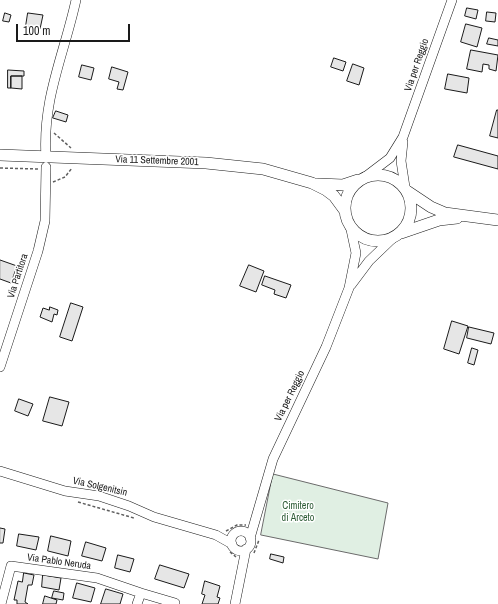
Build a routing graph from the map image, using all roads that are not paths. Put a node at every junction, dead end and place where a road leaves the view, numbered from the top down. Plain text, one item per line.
1 (76, 0) edge
2 (452, 0) edge
3 (403, 137) junction
4 (0, 155) edge
5 (46, 165) junction
6 (363, 178) junction
7 (312, 183) junction
8 (406, 189) junction
9 (345, 211) junction
10 (468, 217) junction
11 (498, 220) edge
12 (350, 225) junction
13 (396, 236) junction
14 (349, 288) junction
15 (0, 367) edge
16 (0, 471) edge
17 (245, 529) junction
18 (234, 548) junction
19 (141, 593) junction
20 (175, 603) dead end
21 (1, 604) edge
22 (138, 604) edge
23 (235, 604) edge

1 - 5 street, Via Partitora
2 - 3 street, Via per Reggio
3 - 6 street, Via per Reggio
3 - 8 street, Via per Reggio
4 - 5 main road, Via 11 Settembre 2001
5 - 7 main road, Via 11 Settembre 2001
5 - 15 street, Via Partitora
6 - 7 main road, Via 11 Settembre 2001
6 - 8 main road, Via 11 Settembre 2001
6 - 9 main road
7 - 9 main road, Via 11 Settembre 2001
8 - 10 main road, Via 11 Settembre 2001
8 - 13 main road
9 - 12 main road, Via 11 Settembre 2001
10 - 11 main road, Via 11 Settembre 2001
10 - 13 main road, Via 11 Settembre 2001
12 - 13 main road, Via 11 Settembre 2001
12 - 14 street, Via per Reggio
13 - 14 street, Via per Reggio
14 - 17 street, Via per Reggio
16 - 18 street, Via Solgenitsin
17 - 18 street, Via per Reggio
17 - 18 street, Via per Reggio
18 - 23 street, Via per Reggio
19 - 20 street, Via Pablo Neruda
19 - 21 street, Via Pablo Neruda
19 - 22 street

